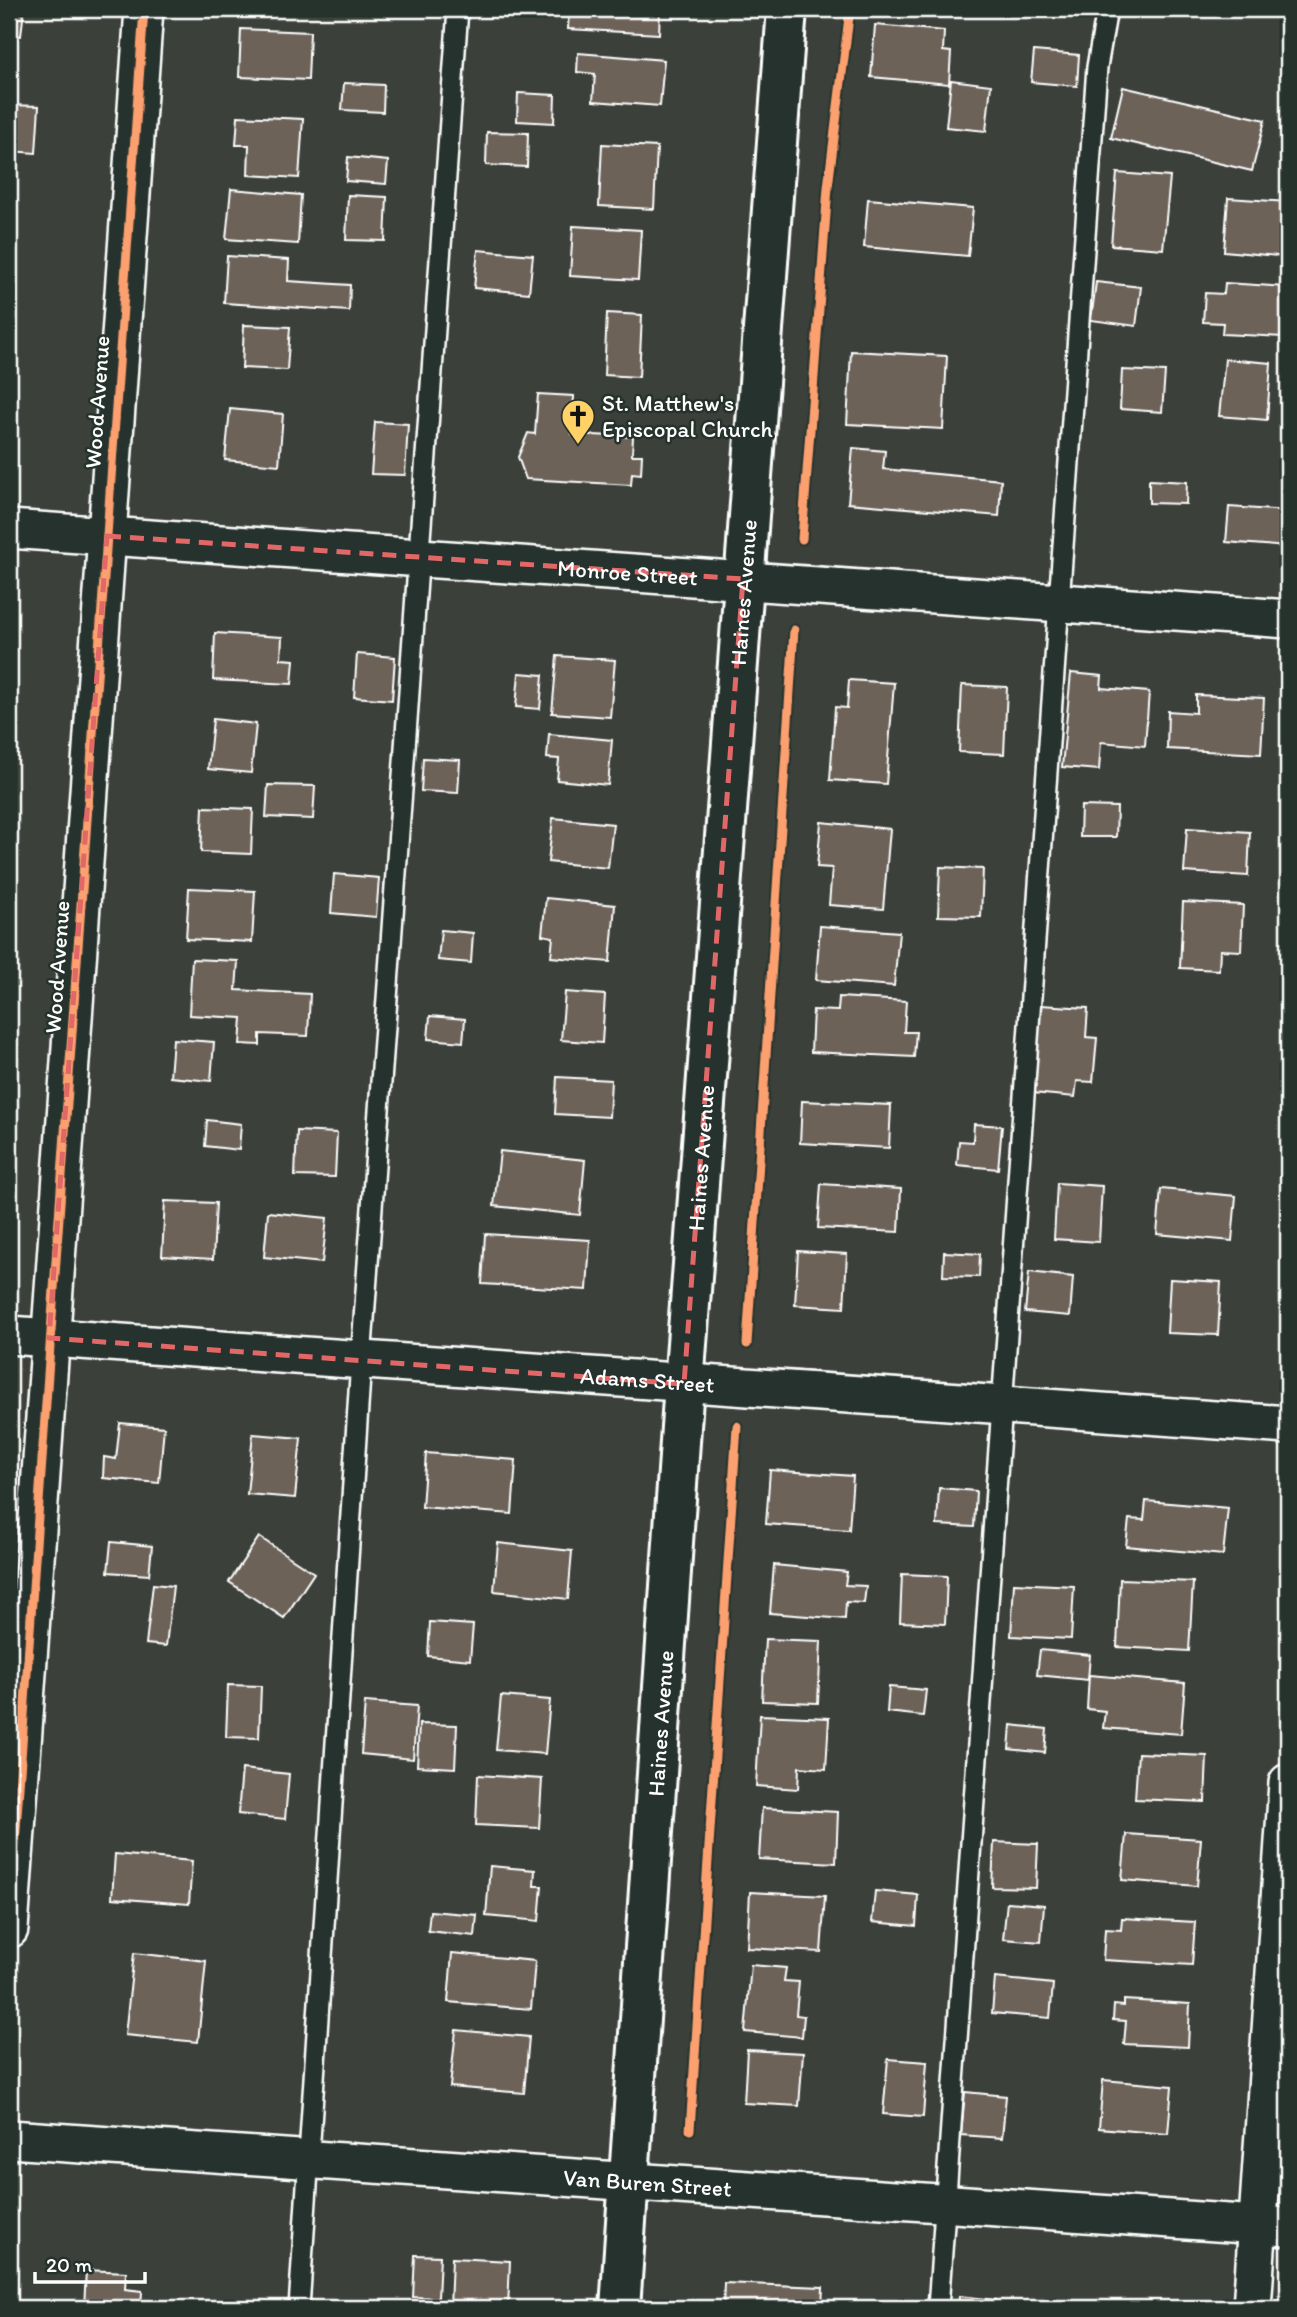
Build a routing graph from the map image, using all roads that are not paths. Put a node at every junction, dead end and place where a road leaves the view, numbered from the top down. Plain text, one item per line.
1 (144, 9) edge
2 (458, 9) edge
3 (787, 9) edge
4 (1107, 9) edge
5 (9, 529) edge
6 (107, 536) junction
7 (416, 557) junction
8 (743, 579) junction
9 (1058, 603) junction
10 (1288, 619) edge
11 (9, 1335) edge
12 (49, 1338) junction
13 (361, 1361) junction
14 (684, 1384) junction
15 (1000, 1406) junction
16 (1288, 1425) edge
17 (1288, 1783) edge
18 (1287, 1832) edge
19 (9, 1928) edge
20 (9, 2139) edge
21 (309, 2158) junction
22 (629, 2179) junction
23 (947, 2202) junction
24 (1273, 2226) edge
25 (299, 2308) edge
26 (620, 2308) edge
27 (939, 2308) edge
28 (1252, 2308) edge

1 - 6 street, Wood Avenue
2 - 7 lane
3 - 8 main road, Haines Avenue
4 - 9 lane
5 - 6 street, Monroe Street
6 - 7 street, Monroe Street
6 - 12 street, Wood Avenue
7 - 8 street, Monroe Street
7 - 13 lane
8 - 9 street, Monroe Street
8 - 14 main road, Haines Avenue
9 - 10 street, Monroe Street
9 - 15 lane
11 - 12 street, Adams Street
12 - 13 street, Adams Street
12 - 19 street, Wood Avenue
13 - 14 street, Adams Street
13 - 21 lane
14 - 15 street, Adams Street
14 - 22 main road, Haines Avenue
15 - 16 street, Adams Street
15 - 23 lane
17 - 18 street
18 - 24 street
20 - 21 street, Van Buren Street
21 - 22 street, Van Buren Street
21 - 25 lane
22 - 23 street, Van Buren Street
22 - 26 main road, Haines Avenue
23 - 24 street, Van Buren Street
23 - 27 lane
24 - 28 street

